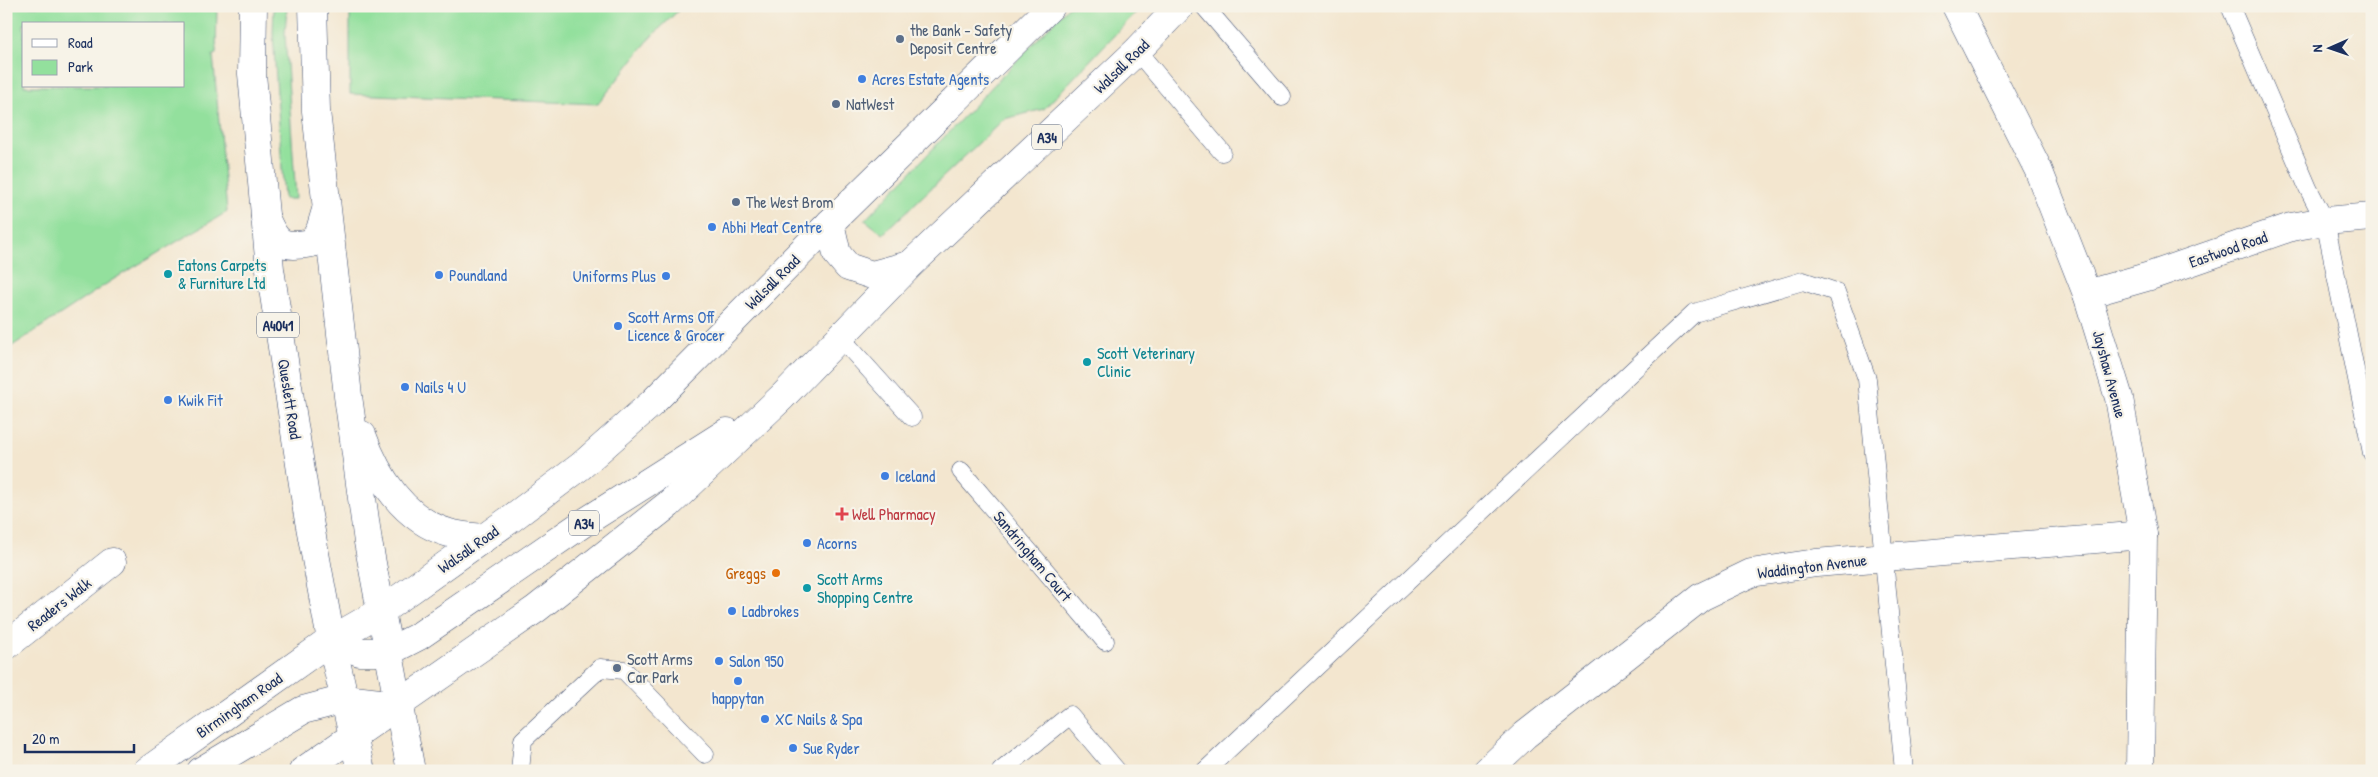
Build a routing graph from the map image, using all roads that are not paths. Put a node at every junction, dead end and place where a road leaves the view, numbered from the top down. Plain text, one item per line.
1 (254, 6) edge
2 (313, 6) edge
3 (1051, 6) edge
4 (1180, 6) edge
5 (1204, 6) edge
6 (1956, 6) edge
7 (2230, 6) edge
8 (1137, 51) junction
9 (1282, 97) dead end
10 (1222, 152) dead end
11 (327, 208) junction
12 (265, 216) junction
13 (2372, 217) edge
14 (2325, 221) junction
15 (830, 223) junction
16 (911, 264) junction
17 (2087, 294) junction
18 (841, 338) junction
19 (348, 396) junction
20 (782, 397) junction
21 (912, 417) dead end
22 (2372, 453) edge
23 (961, 471) dead end
24 (2143, 535) junction
25 (484, 538) junction
26 (1885, 557) junction
27 (112, 562) dead end
28 (380, 612) junction
29 (331, 640) junction
30 (1105, 641) dead end
31 (6, 646) edge
32 (388, 652) junction
33 (345, 699) junction
34 (398, 705) junction
35 (353, 736) junction
36 (705, 754) dead end
37 (147, 771) edge
38 (201, 771) edge
39 (303, 771) edge
40 (361, 771) edge
41 (411, 771) edge
42 (520, 771) edge
43 (1001, 771) edge
44 (1117, 771) edge
45 (1205, 771) edge
46 (1486, 771) edge
47 (1904, 771) edge
48 (2140, 771) edge

1 - 12 main road, Queslett Road / A4041
2 - 11 main road
3 - 15 main road, Walsall Road
4 - 8 main road, Walsall Road / A34
5 - 9 lane
6 - 17 main road, Jayshaw Avenue
7 - 14 lane
8 - 10 lane
8 - 16 main road, Walsall Road / A34
11 - 12 main road
11 - 19 main road
12 - 29 main road, Queslett Road / A4041
13 - 14 main road, Eastwood Road
14 - 17 main road, Eastwood Road
14 - 22 lane
15 - 16 main road
15 - 25 main road, Walsall Road
16 - 18 main road, Walsall Road / A34
17 - 24 main road, Jayshaw Avenue
18 - 20 main road, Walsall Road / A34
18 - 21 lane
19 - 25 main road
19 - 28 main road
20 - 32 main road, Walsall Road / A34
20 - 34 main road, Walsall Road / A34
23 - 30 lane, Sandringham Court
24 - 26 main road, Waddington Avenue
24 - 48 main road, Jayshaw Avenue
25 - 28 main road, Walsall Road
26 - 45 lane
26 - 46 main road, Waddington Avenue
26 - 47 lane
27 - 31 main road, Readers Walk
28 - 29 main road, Walsall Road
28 - 32 main road
29 - 32 main road, Walsall Road / A34
29 - 33 main road, A4041
29 - 37 main road, Birmingham Road
32 - 34 main road
33 - 34 main road, Birmingham Road
33 - 35 main road, A4041
33 - 38 main road, Birmingham Road
34 - 35 main road, A34
34 - 41 main road
35 - 39 main road, A34
35 - 40 main road, A4041
36 - 42 lane
43 - 44 lane

